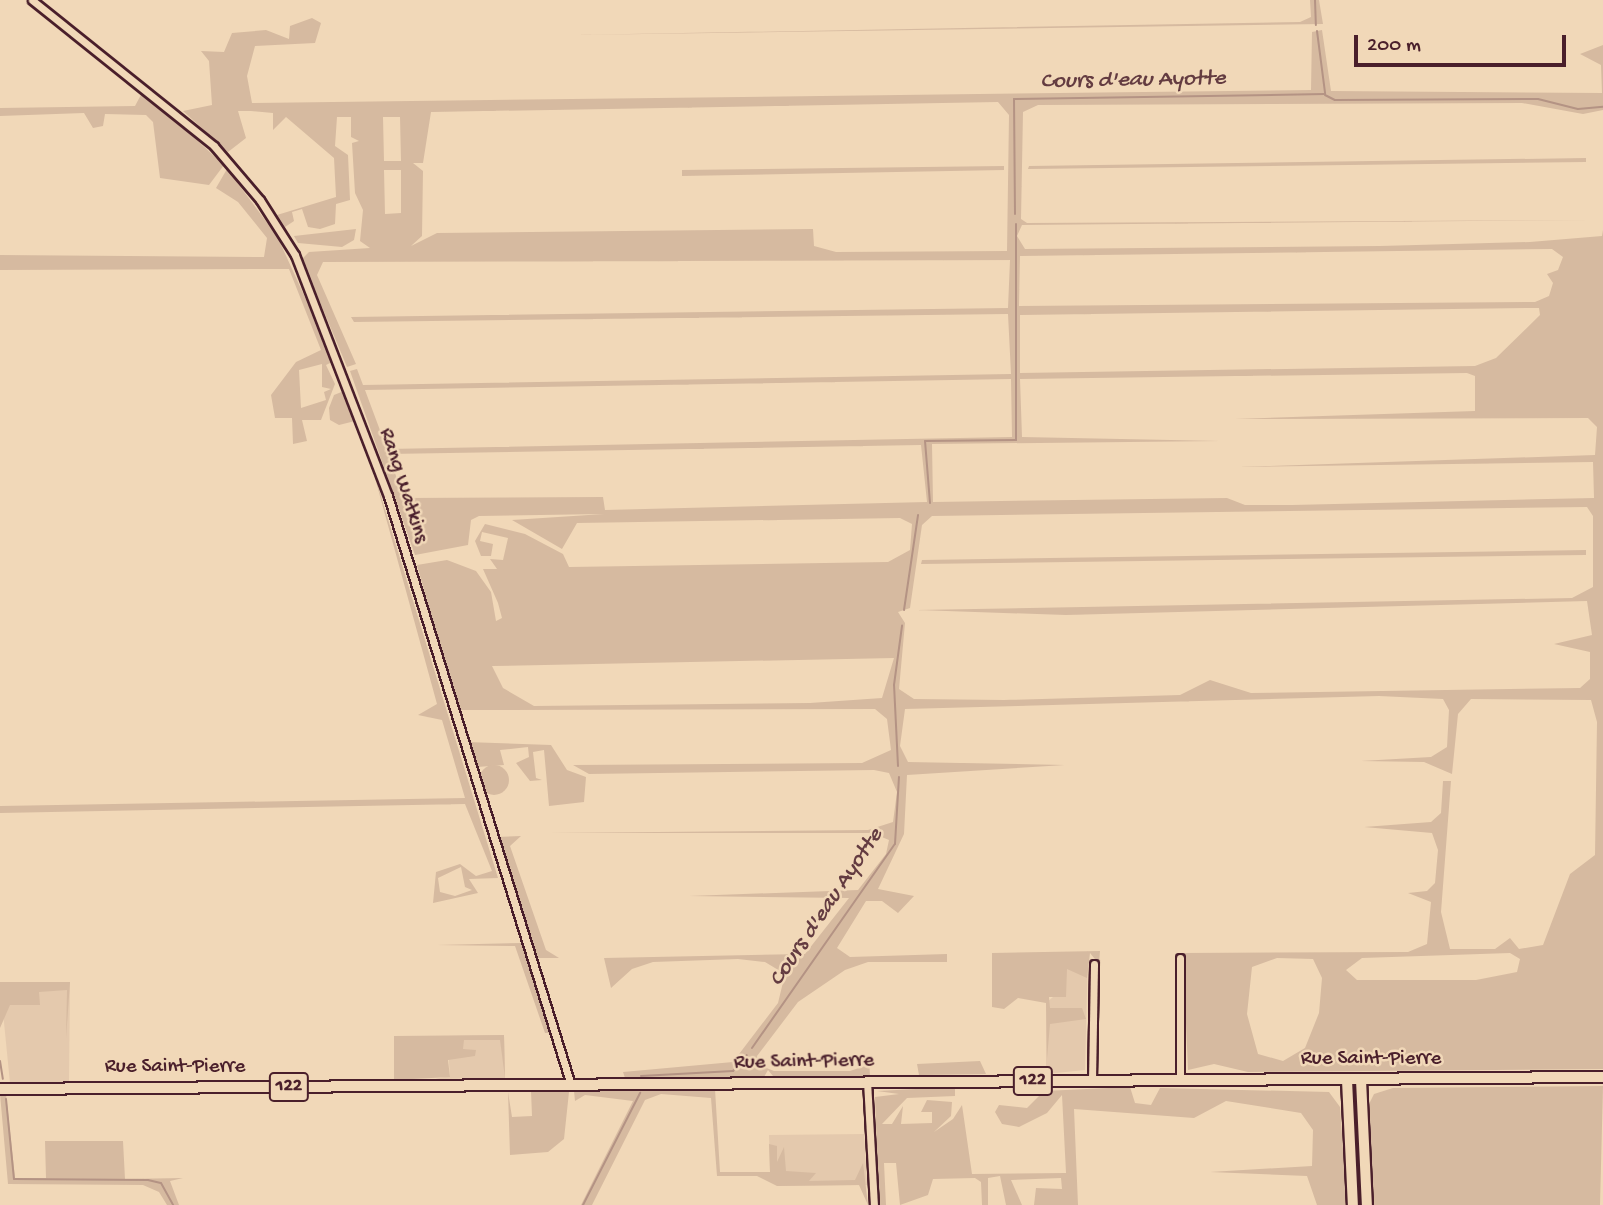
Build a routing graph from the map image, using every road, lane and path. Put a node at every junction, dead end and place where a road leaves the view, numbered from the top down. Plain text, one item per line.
1 (32, 0) edge
2 (1180, 958) dead end
3 (1094, 964) dead end
4 (1603, 1077) edge
5 (1092, 1080) junction
6 (1347, 1080) junction
7 (1361, 1080) junction
8 (867, 1081) junction
9 (1180, 1081) junction
10 (571, 1085) junction
11 (3, 1089) edge
12 (874, 1205) edge
13 (1353, 1205) edge
14 (1367, 1205) edge

1 - 10 street, Rang Watkins
2 - 9 street
3 - 5 street
4 - 7 main road, Rue Saint-Pierre / 122
5 - 8 main road, Rue Saint-Pierre / 122
5 - 9 main road, Rue Saint-Pierre / 122
6 - 7 main road, Rue Saint-Pierre / 122
6 - 9 main road, Rue Saint-Pierre / 122
6 - 13 highway
7 - 14 highway
8 - 10 main road, Rue Saint-Pierre / 122
8 - 12 street
10 - 11 main road, Rue Saint-Pierre / 122

